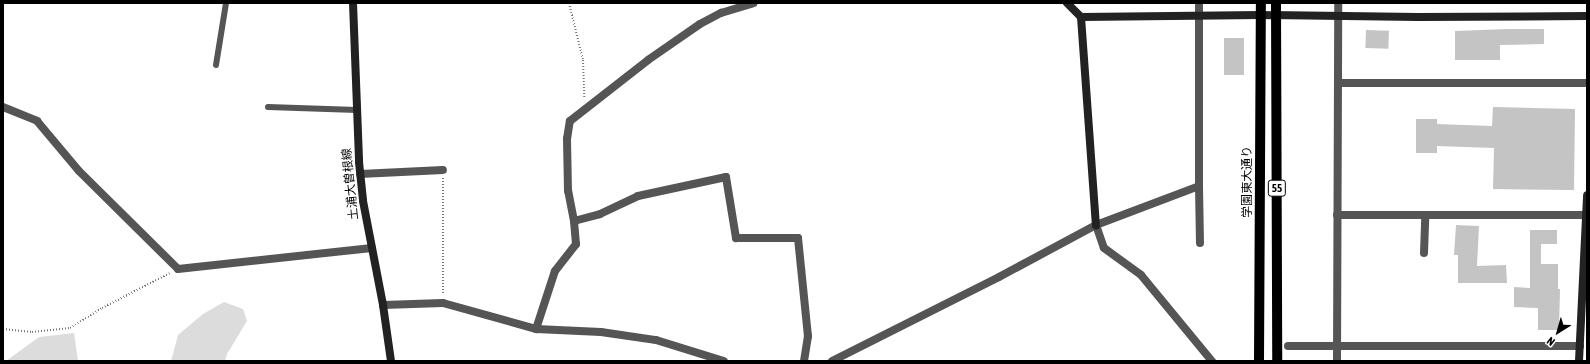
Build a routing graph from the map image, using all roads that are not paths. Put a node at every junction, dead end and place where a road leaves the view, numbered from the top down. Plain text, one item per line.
1 (226, 3) edge
2 (353, 3) edge
3 (754, 3) edge
4 (1067, 3) edge
5 (1199, 3) edge
6 (1261, 3) edge
7 (1276, 3) edge
8 (1338, 3) edge
9 (1261, 15) junction
10 (1276, 15) junction
11 (1199, 16) junction
12 (1338, 16) junction
13 (1587, 16) edge
14 (1081, 17) junction
15 (216, 65) dead end
16 (1338, 83) junction
17 (1587, 83) edge
18 (3, 107) edge
19 (268, 107) dead end
20 (357, 110) junction
21 (443, 170) road end
22 (360, 174) junction
23 (1199, 186) junction
24 (1587, 195) edge
25 (1337, 215) junction
26 (1425, 215) junction
27 (1586, 215) junction
28 (574, 221) junction
29 (1096, 225) junction
30 (1200, 244) dead end
31 (372, 248) junction
32 (1424, 253) dead end
33 (1586, 267) edge
34 (383, 305) junction
35 (536, 329) junction
36 (1288, 346) dead end
37 (1337, 346) junction
38 (1580, 346) junction
39 (391, 361) edge
40 (724, 361) edge
41 (804, 361) edge
42 (832, 361) edge
43 (1212, 361) edge
44 (1260, 361) edge
45 (1276, 361) edge
46 (1337, 361) edge
47 (1579, 361) edge

1 - 15 lane
2 - 20 street, 土浦大曽根線
3 - 28 street
4 - 14 street
5 - 11 street
6 - 9 main road, 学園東大通り / 55
7 - 10 main road, 55
8 - 12 street
9 - 10 street
9 - 11 street
9 - 44 main road, 学園東大通り / 55
10 - 12 street
10 - 45 main road, 55
11 - 14 street
11 - 23 street
12 - 13 street
12 - 16 street
14 - 29 street
16 - 17 street
16 - 25 street
18 - 31 street
19 - 20 lane
20 - 22 street, 土浦大曽根線
21 - 22 street
22 - 31 street, 土浦大曽根線
23 - 29 street
23 - 30 street
24 - 27 street
25 - 26 street
25 - 37 street
26 - 27 street
26 - 32 street
27 - 33 street
28 - 35 street
28 - 41 street
29 - 42 street
29 - 43 street
31 - 34 street, 土浦大曽根線
33 - 38 street
34 - 35 street
34 - 39 street, 土浦大曽根線
35 - 40 street
36 - 37 street
37 - 38 street
37 - 46 street
38 - 47 street

